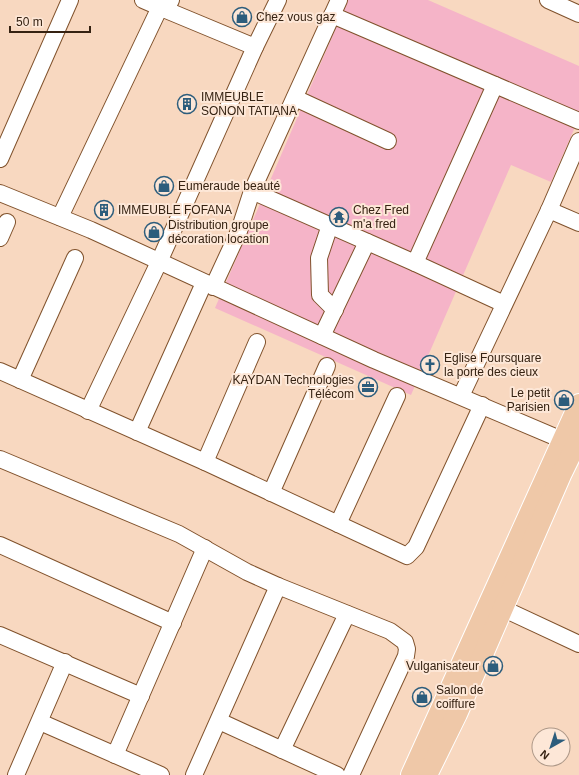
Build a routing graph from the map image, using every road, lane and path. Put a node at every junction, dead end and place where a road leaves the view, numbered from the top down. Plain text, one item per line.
1 (70, 0) edge
2 (143, 0) edge
3 (278, 0) edge
4 (339, 0) edge
5 (548, 0) edge
6 (166, 6) edge
7 (579, 14) edge
8 (332, 15) junction
9 (255, 47) junction
10 (495, 85) junction
11 (295, 98) junction
12 (579, 121) edge
13 (388, 141) dead end
14 (579, 141) edge
15 (0, 159) edge
16 (252, 192) junction
17 (0, 193) edge
18 (549, 210) junction
19 (60, 217) junction
20 (7, 222) dead end
21 (579, 223) edge
22 (330, 226) junction
23 (0, 238) edge
24 (367, 242) junction
25 (75, 258) dead end
26 (160, 262) junction
27 (415, 263) junction
28 (209, 285) junction
29 (504, 304) junction
30 (335, 310) junction
31 (322, 336) junction
32 (257, 342) dead end
33 (327, 366) dead end
34 (0, 371) edge
35 (20, 380) junction
36 (397, 396) dead end
37 (461, 396) junction
38 (579, 404) edge
39 (482, 405) junction
40 (88, 411) junction
41 (137, 432) junction
42 (574, 443) edge
43 (0, 459) edge
44 (205, 462) junction
45 (271, 493) junction
46 (338, 524) junction
47 (0, 544) edge
48 (205, 548) junction
49 (278, 586) junction
50 (504, 609) junction
51 (347, 614) junction
52 (173, 623) junction
53 (0, 635) edge
54 (579, 644) edge
55 (65, 662) junction
56 (141, 696) junction
57 (220, 721) junction
58 (40, 722) junction
59 (282, 750) junction
60 (115, 755) junction
61 (16, 775) edge
62 (161, 775) edge
63 (194, 775) edge
64 (337, 775) edge
65 (351, 775) edge
66 (411, 775) edge
67 (428, 775) edge

1 - 15 street
2 - 6 street
3 - 9 street
4 - 8 street
5 - 7 street
6 - 9 street
6 - 19 street
8 - 10 street
8 - 11 street
9 - 26 street
10 - 12 street
10 - 27 street
11 - 13 street
11 - 16 street
14 - 18 street
16 - 22 street
16 - 28 street
17 - 19 street
18 - 21 street
18 - 29 street
19 - 26 street
20 - 23 street
22 - 24 street
22 - 30 street
24 - 27 street
24 - 30 street
25 - 35 street
26 - 28 street
26 - 40 street
27 - 29 street
28 - 31 street
28 - 41 street
29 - 37 street
30 - 31 street
31 - 37 street
32 - 44 street
33 - 45 street
34 - 35 street
35 - 40 street
36 - 46 street
37 - 39 street
38 - 42 main road
39 - 42 street
39 - 46 street
40 - 41 street
41 - 44 street
42 - 50 main road
42 - 66 main road
43 - 48 street
44 - 45 street
45 - 46 street
47 - 52 street
48 - 49 street
48 - 52 street
49 - 51 street
49 - 57 street
50 - 54 street
50 - 67 main road
51 - 59 street
51 - 65 street
52 - 56 street
53 - 55 street
55 - 56 street
55 - 58 street
56 - 60 street
57 - 59 street
57 - 63 street
58 - 60 street
58 - 61 street
59 - 64 street
60 - 62 street

